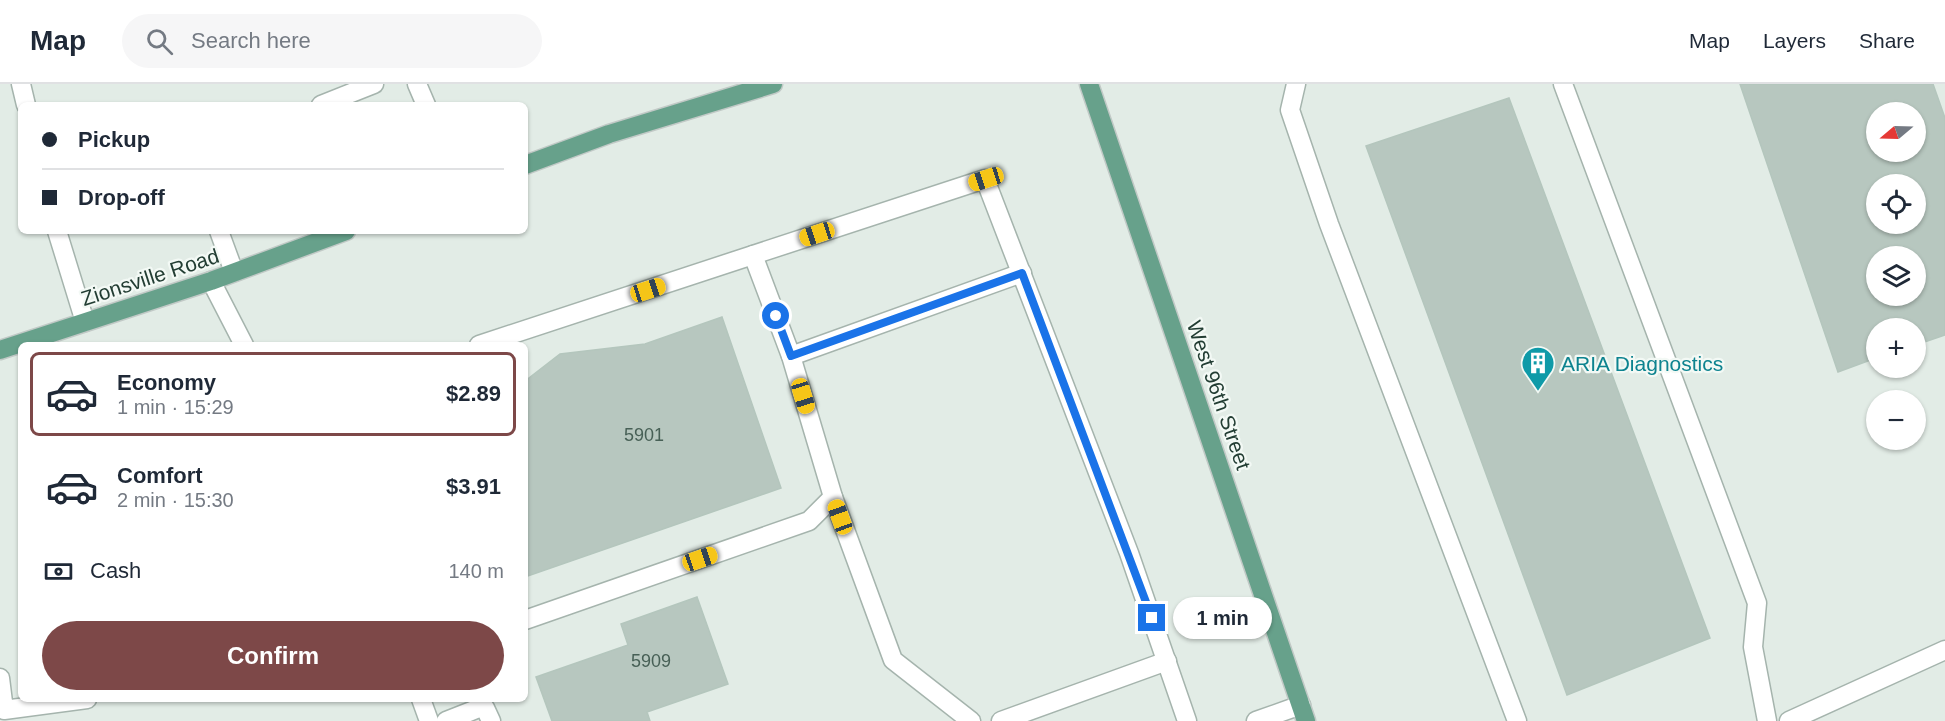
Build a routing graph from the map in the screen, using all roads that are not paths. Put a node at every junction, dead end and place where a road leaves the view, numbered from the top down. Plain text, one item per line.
1 (21, 84) edge
2 (374, 84) edge
3 (417, 84) edge
4 (773, 84) edge
5 (1089, 84) edge
6 (1296, 84) edge
7 (1563, 84) edge
8 (25, 102) edge
9 (329, 102) edge
10 (425, 102) edge
11 (528, 164) edge
12 (58, 234) edge
13 (220, 234) edge
14 (338, 234) edge
15 (753, 255) junction
16 (234, 272) junction
17 (1022, 273) junction
18 (211, 281) junction
19 (85, 322) junction
20 (24, 342) edge
21 (242, 342) edge
22 (488, 342) edge
23 (18, 344) edge
24 (0, 350) edge
25 (791, 356) junction
26 (832, 497) junction
27 (528, 619) edge
28 (1945, 650) edge
29 (1167, 661) junction
30 (0, 678) edge
31 (64, 702) edge
32 (422, 702) edge
33 (1303, 713) edge
34 (429, 721) edge
35 (446, 721) edge
36 (491, 721) edge
37 (971, 721) edge
38 (1001, 721) edge
39 (1187, 721) edge
40 (1256, 721) edge
41 (1517, 721) edge
42 (1767, 721) edge
43 (1789, 721) edge

1 - 8 street
2 - 9 street
3 - 10 street
4 - 11 main road
5 - 33 main road, West 96th Street
6 - 41 street
7 - 42 street
12 - 19 street
13 - 16 street
14 - 16 main road, Zionsville Road
15 - 17 street
15 - 22 street
15 - 25 street
16 - 18 main road, Zionsville Road
17 - 25 street
17 - 29 street
18 - 19 main road, Zionsville Road
18 - 21 street
19 - 20 main road, Zionsville Road
23 - 24 main road, Zionsville Road
25 - 26 street
26 - 27 street
26 - 37 street
28 - 43 street
29 - 38 street
29 - 39 street
30 - 31 street
32 - 34 street
33 - 40 street
35 - 36 street

